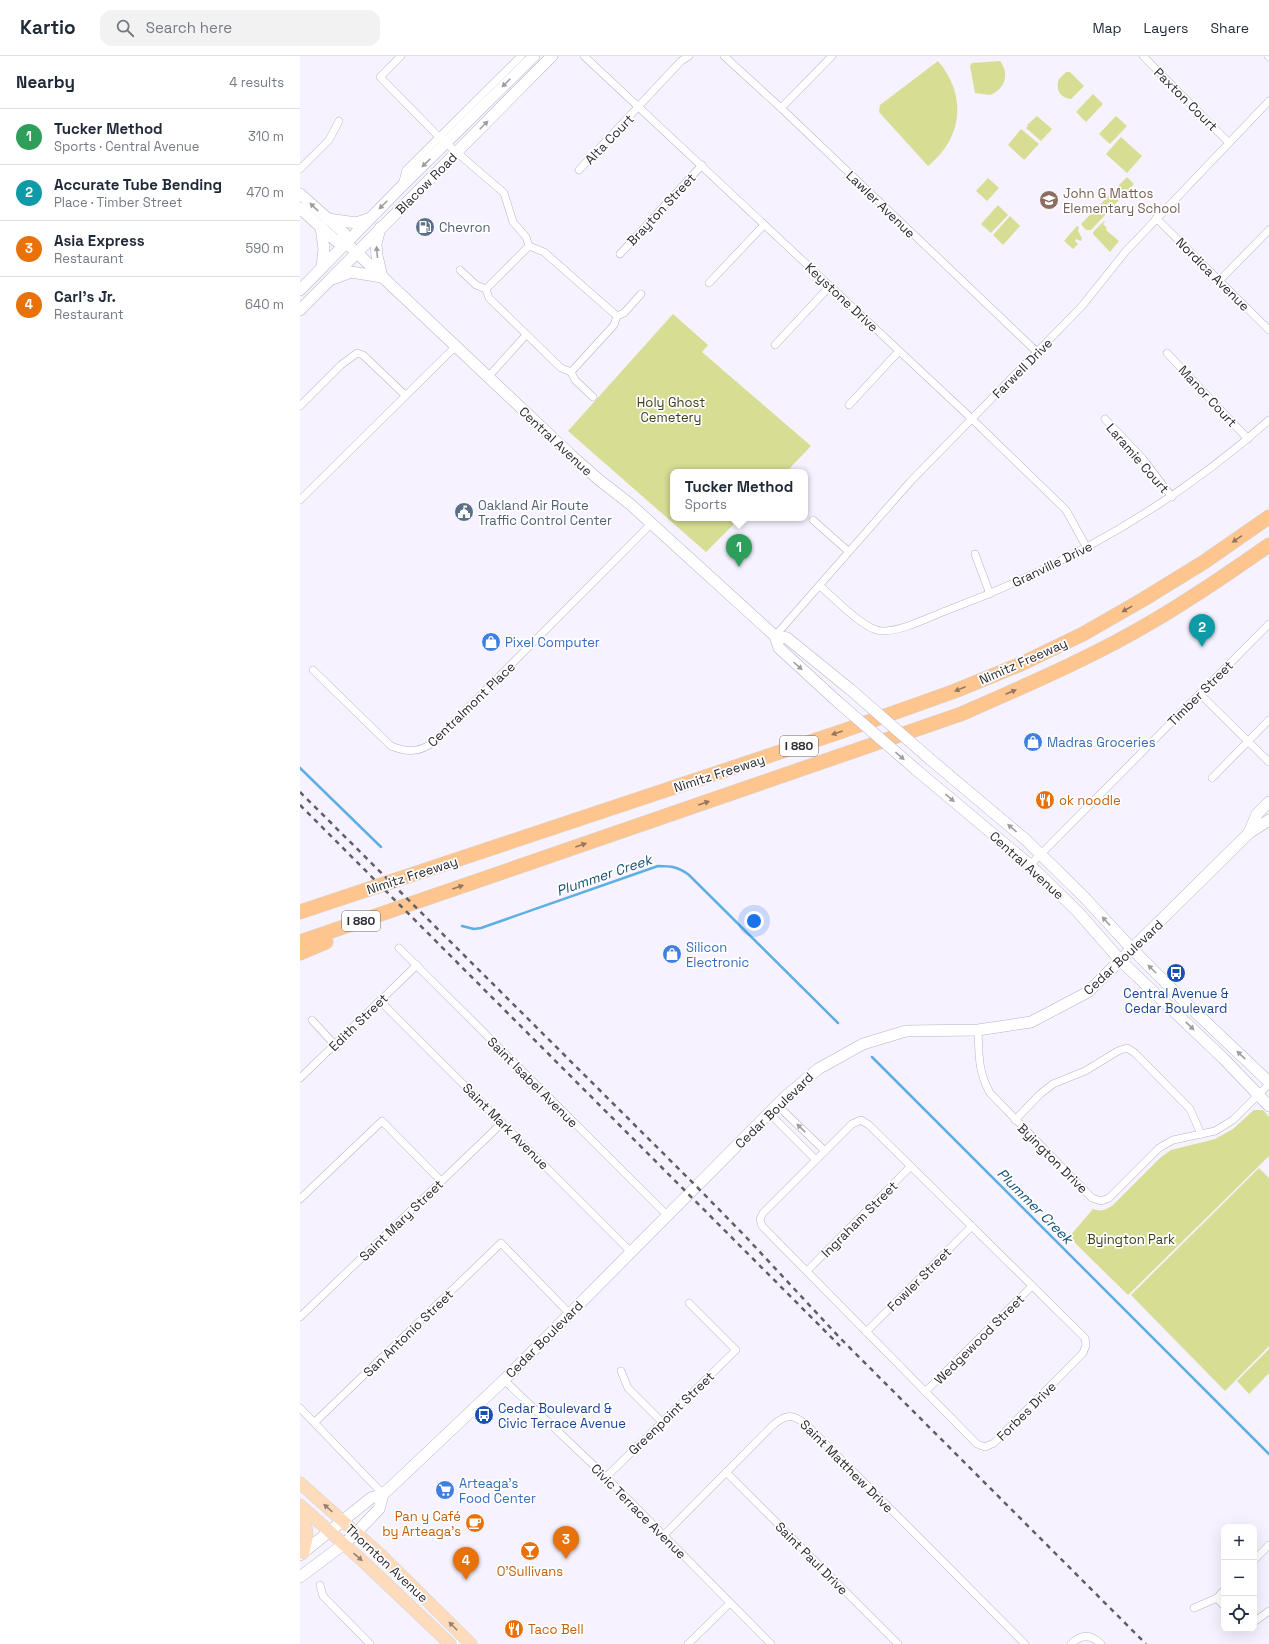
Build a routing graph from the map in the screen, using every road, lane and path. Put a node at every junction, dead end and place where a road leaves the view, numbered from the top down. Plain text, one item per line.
1 (401, 56) edge
2 (521, 56) edge
3 (534, 56) edge
4 (552, 56) edge
5 (584, 56) edge
6 (688, 56) edge
7 (724, 56) edge
8 (832, 56) edge
9 (1143, 56) edge
10 (1269, 101) edge
11 (639, 108) junction
12 (781, 108) junction
13 (339, 121) dead end
14 (442, 140) junction
15 (1229, 143) junction
16 (456, 153) junction
17 (702, 165) junction
18 (300, 170) edge
19 (579, 170) dead end
20 (300, 194) edge
21 (300, 208) edge
22 (370, 218) junction
23 (1156, 218) junction
24 (324, 223) junction
25 (764, 225) junction
26 (380, 228) junction
27 (1269, 230) edge
28 (344, 241) junction
29 (529, 246) junction
30 (356, 252) junction
31 (620, 254) dead end
32 (322, 267) junction
33 (460, 270) dead end
34 (382, 277) junction
35 (328, 281) junction
36 (1219, 281) junction
37 (709, 283) dead end
38 (830, 286) junction
39 (300, 290) edge
40 (486, 290) junction
41 (641, 294) dead end
42 (300, 310) edge
43 (617, 316) junction
44 (1269, 330) edge
45 (526, 335) junction
46 (775, 345) dead end
47 (456, 346) junction
48 (899, 351) junction
49 (1038, 352) junction
50 (1167, 353) dead end
51 (571, 372) junction
52 (488, 377) junction
53 (405, 395) junction
54 (593, 397) dead end
55 (848, 405) dead end
56 (300, 406) edge
57 (972, 418) junction
58 (1105, 419) dead end
59 (1269, 420) edge
60 (1248, 439) junction
61 (1172, 497) junction
62 (300, 500) edge
63 (1269, 517) edge
64 (813, 520) dead end
65 (652, 523) junction
66 (1269, 545) edge
67 (1087, 548) junction
68 (848, 552) junction
69 (975, 554) dead end
70 (820, 586) junction
71 (990, 594) junction
72 (1269, 624) edge
73 (775, 636) junction
74 (313, 670) dead end
75 (1200, 694) junction
76 (1269, 720) edge
77 (1248, 742) junction
78 (1269, 762) edge
79 (1212, 778) dead end
80 (1269, 802) edge
81 (1269, 820) edge
82 (1248, 833) junction
83 (1040, 854) junction
84 (1030, 865) junction
85 (421, 900) junction
86 (300, 912) edge
87 (300, 942) edge
88 (399, 948) dead end
89 (1133, 950) junction
90 (300, 953) edge
91 (1121, 961) junction
92 (417, 965) junction
93 (380, 1001) junction
94 (312, 1020) dead end
95 (978, 1030) junction
96 (334, 1044) junction
97 (300, 1078) edge
98 (1269, 1083) edge
99 (1258, 1095) junction
100 (1269, 1106) edge
101 (773, 1109) junction
102 (1015, 1120) junction
103 (502, 1123) junction
104 (1200, 1134) junction
105 (825, 1151) junction
106 (816, 1160) junction
107 (911, 1166) junction
108 (441, 1181) junction
109 (300, 1199) edge
110 (667, 1216) junction
111 (972, 1226) junction
112 (631, 1252) junction
113 (807, 1271) junction
114 (1032, 1286) junction
115 (689, 1303) dead end
116 (569, 1313) junction
117 (300, 1317) edge
118 (866, 1332) junction
119 (621, 1371) dead end
120 (504, 1380) junction
121 (926, 1392) junction
122 (300, 1408) edge
123 (315, 1422) junction
124 (662, 1422) junction
125 (726, 1472) junction
126 (606, 1477) junction
127 (300, 1483) edge
128 (383, 1494) junction
129 (300, 1505) edge
130 (300, 1516) edge
131 (342, 1521) junction
132 (329, 1531) junction
133 (356, 1533) junction
134 (664, 1535) junction
135 (344, 1544) junction
136 (1269, 1545) edge
137 (301, 1554) edge
138 (1257, 1557) edge
139 (300, 1577) edge
140 (320, 1585) dead end
141 (1221, 1593) edge
142 (1217, 1598) junction
143 (730, 1603) junction
144 (1221, 1603) edge
145 (1194, 1608) dead end
146 (1269, 1611) edge
147 (1257, 1620) edge
148 (370, 1644) edge
149 (450, 1644) edge
150 (471, 1644) edge
151 (688, 1644) edge
152 (771, 1644) edge
153 (898, 1644) edge
154 (1025, 1644) edge
155 (1071, 1644) edge
156 (1101, 1644) edge

1 - 14 street
2 - 14 street, Blacow Road
3 -> 14 main road, Blacow Road
16 -> 4 main road, Blacow Road
5 - 11 street, Keystone Drive
6 - 11 street, Alta Court
7 - 12 street, Lawler Avenue
8 - 12 street
9 - 15 street, Paxton Court
10 - 15 street, Farwell Drive
11 - 17 street, Keystone Drive
11 - 19 street, Alta Court
12 - 49 street, Lawler Avenue
13 - 18 street
14 - 16 street
14 -> 22 main road, Blacow Road
15 - 23 street, Farwell Drive
16 - 26 main road, Blacow Road
16 - 29 street
17 - 25 street, Keystone Drive
17 - 31 street, Brayton Street
24 -> 20 main road, Central Avenue
21 - 24 main road, Central Avenue
22 - 24 main road
22 - 28 main road, Blacow Road
23 - 36 street, Nordica Avenue
23 - 49 street, Farwell Drive
24 - 28 main road, Central Avenue
24 - 32 main road
25 - 37 street
25 - 38 street, Keystone Drive
26 - 30 main road, Blacow Road
34 -> 26 main road
27 - 36 street
28 - 30 main road, Central Avenue
28 - 32 main road, Blacow Road
29 - 40 street
29 - 43 street
30 - 34 main road, Central Avenue
30 - 35 main road, Blacow Road
32 - 39 main road, Blacow Road
33 - 40 street
34 - 35 main road
34 - 47 main road, Central Avenue
35 - 42 main road, Blacow Road
36 - 44 street, Nordica Avenue
38 - 46 street
38 - 48 street, Keystone Drive
40 - 45 street
41 - 43 street
43 - 51 street
45 - 51 street
45 - 52 street
47 - 52 main road, Central Avenue
47 - 53 street
48 - 55 street
48 - 57 street, Keystone Drive
49 - 57 street, Farwell Drive
50 - 60 street, Manor Court
51 - 54 street
52 - 65 main road, Central Avenue
53 - 56 street
53 - 62 street
57 - 67 street, Keystone Drive
57 - 68 street, Farwell Drive
58 - 61 street, Laramie Court
59 - 60 street, Granville Drive
60 - 61 street, Granville Drive
61 - 67 street, Granville Drive
63 -> 86 highway, Nimitz Freeway / I 880
64 - 68 street
65 - 73 main road, Central Avenue
65 - 74 street, Centralmont Place
85 -> 66 highway, Nimitz Freeway / I 880
67 - 71 street, Granville Drive
68 - 70 street, Farwell Drive
69 - 71 street
70 - 71 street, Granville Drive
70 - 73 street, Farwell Drive
72 - 75 street, Timber Street
83 -> 73 main road, Central Avenue, bridge
73 -> 84 main road, Central Avenue, bridge
75 - 77 street
75 - 83 street, Timber Street
76 - 77 street
77 - 78 street
77 - 79 street
80 - 82 main road, Cedar Boulevard
81 - 82 main road, Cedar Boulevard
82 - 89 main road, Cedar Boulevard
83 - 84 street, Timber Street
89 -> 83 main road, Central Avenue
84 - 91 main road, Central Avenue
85 - 87 highway, Nimitz Freeway / I 880
85 - 90 highway
88 - 92 street, Saint Isabel Avenue
89 - 91 main road, Cedar Boulevard
98 -> 89 main road, Central Avenue
91 - 95 main road, Cedar Boulevard
91 -> 99 main road, Central Avenue
92 - 93 street, Edith Street
92 - 110 street, Saint Isabel Avenue
93 - 96 street, Edith Street
93 - 103 street, Saint Mark Avenue
94 - 96 street
95 - 101 main road, Cedar Boulevard
95 - 102 street, Byington Drive
96 - 97 street, Edith Street
98 - 99 street, Byington Drive
99 - 100 main road, Central Avenue
99 - 104 street, Byington Drive
105 -> 101 street
101 - 106 street
101 - 110 main road, Cedar Boulevard
102 - 104 street, Byington Drive
102 - 104 street
103 - 108 street, Saint Mary Street
103 - 112 street, Saint Mark Avenue
105 - 106 street, Forbes Drive
105 - 107 street, Forbes Drive
106 - 113 street, Forbes Drive
107 - 111 street, Forbes Drive
107 - 113 street, Ingraham Street
108 - 109 street
108 - 117 street, Saint Mary Street
110 - 112 main road, Cedar Boulevard
111 - 114 street, Forbes Drive
111 - 118 street, Fowler Street
112 - 116 main road, Cedar Boulevard
113 - 118 street, Forbes Drive
114 - 121 street, Wedgewood Street
114 - 121 street, Forbes Drive
115 - 124 street, Greenpoint Street
116 - 120 main road, Cedar Boulevard
116 - 123 street, San Antonio Street
118 - 121 street, Forbes Drive
119 - 124 street
120 - 126 street, Civic Terrace Avenue
120 - 128 main road, Cedar Boulevard
122 - 123 street
123 - 128 street
124 - 126 street, Greenpoint Street
125 - 134 street, Saint Matthew Drive
125 - 153 street, Saint Paul Drive
125 - 154 street, Saint Matthew Drive
126 - 134 street, Civic Terrace Avenue
131 -> 127 main road, Thornton Avenue
128 - 131 main road, Cedar Boulevard
128 - 133 main road, Cedar Boulevard
129 - 132 main road, Thornton Avenue
130 - 137 main road
131 - 132 main road, Cedar Boulevard
131 - 133 main road, Thornton Avenue
132 - 135 main road, Thornton Avenue
132 - 137 main road, Cedar Boulevard
133 - 135 main road, Cedar Boulevard
150 -> 133 main road, Thornton Avenue
134 - 143 street, Civic Terrace Avenue
135 - 139 main road, Cedar Boulevard
135 -> 149 main road, Thornton Avenue
136 - 138 street
140 - 148 street
141 - 142 street
142 - 144 street
142 - 145 street
143 - 151 street
143 - 152 street, Civic Terrace Avenue
146 - 147 street
155 - 156 street

